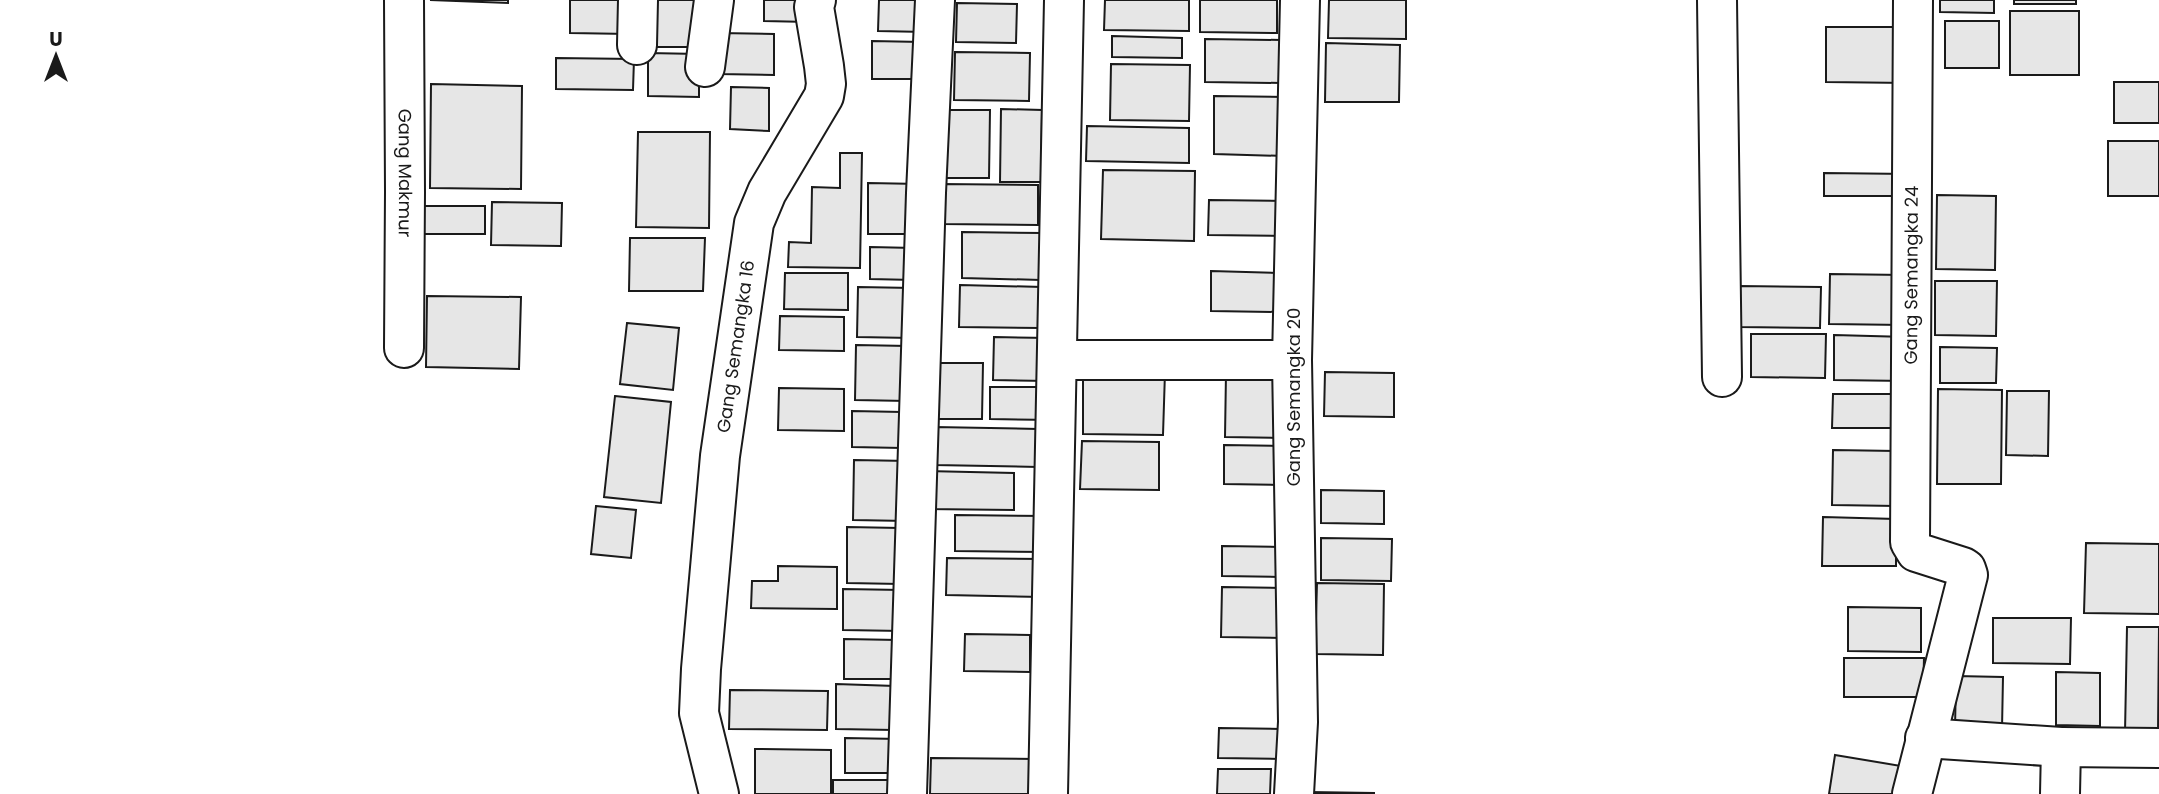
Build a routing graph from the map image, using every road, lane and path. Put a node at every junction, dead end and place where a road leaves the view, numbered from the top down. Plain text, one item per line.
1 (404, 0) edge
2 (638, 0) edge
3 (714, 0) edge
4 (816, 0) edge
5 (934, 0) edge
6 (1064, 0) edge
7 (1300, 0) edge
8 (1717, 0) edge
9 (1913, 0) edge
10 (637, 45) dead end
11 (705, 67) dead end
12 (404, 348) dead end
13 (1058, 360) junction
14 (1292, 360) junction
15 (1721, 377) dead end
16 (1926, 738) junction
17 (2061, 747) junction
18 (2159, 748) edge
19 (719, 794) edge
20 (906, 794) edge
21 (1048, 794) edge
22 (1294, 794) edge
23 (1912, 794) edge
24 (2060, 794) edge

1 - 12 street, Gang Makmur
2 - 10 street
3 - 11 street
4 - 19 street, Gang Semangka 16
5 - 20 street
6 - 13 street
7 - 14 street, Gang Semangka 20
8 - 15 street
9 - 16 street, Gang Semangka 24
13 - 14 street
13 - 21 street
14 - 22 street, Gang Semangka 20
16 - 17 street
16 - 23 street
17 - 18 street
17 - 24 street

